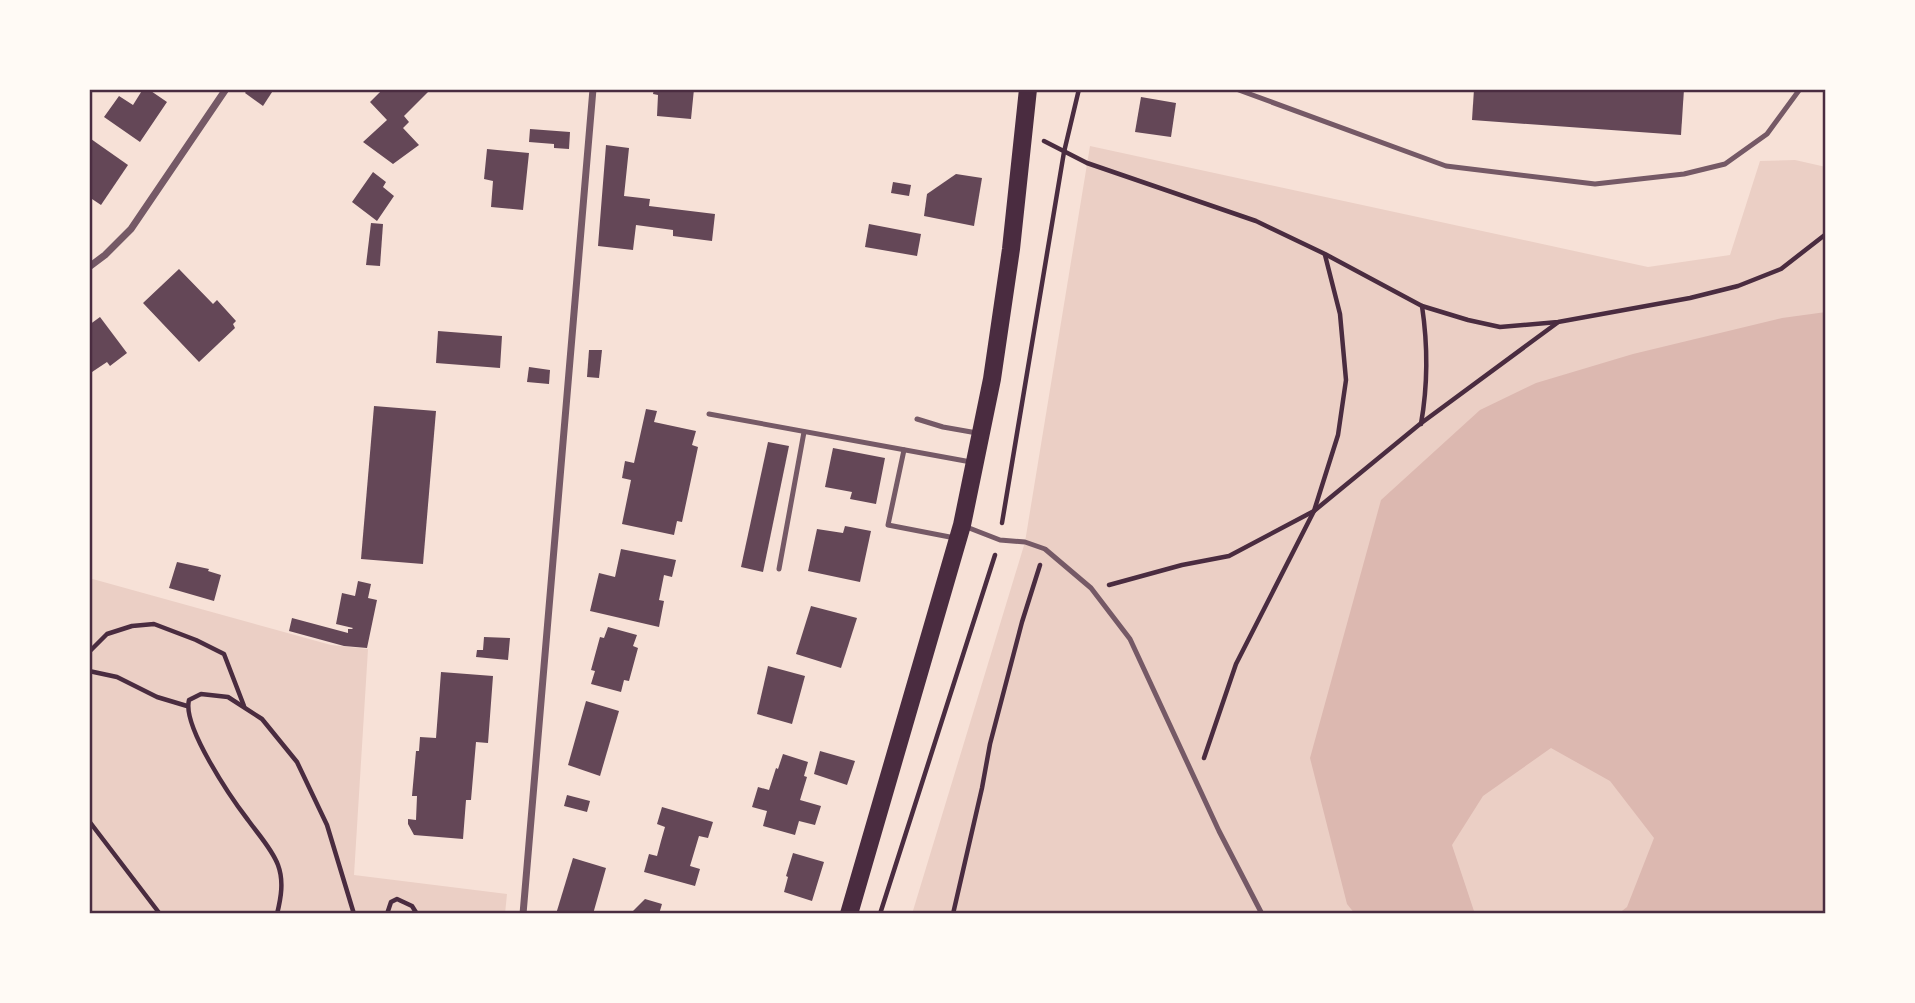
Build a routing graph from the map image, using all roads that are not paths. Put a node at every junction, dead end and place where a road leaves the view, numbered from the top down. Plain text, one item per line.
1 (226, 89) edge
2 (593, 89) edge
3 (1028, 89) edge
4 (1236, 89) edge
5 (1800, 89) edge
6 (89, 267) edge
7 (709, 414) dead end
8 (918, 419) dead end
9 (804, 432) junction
10 (980, 433) junction
11 (904, 450) junction
12 (974, 463) junction
13 (960, 531) junction
14 (779, 569) dead end
15 (523, 914) edge
16 (849, 914) edge
17 (1262, 914) edge

1 - 6 street
2 - 15 street
3 - 10 main road
4 - 5 lane
7 - 9 lane
8 - 10 lane
9 - 11 lane
9 - 14 lane
10 - 12 main road
11 - 12 lane
11 - 13 lane
12 - 13 main road
13 - 16 main road
13 - 17 lane

